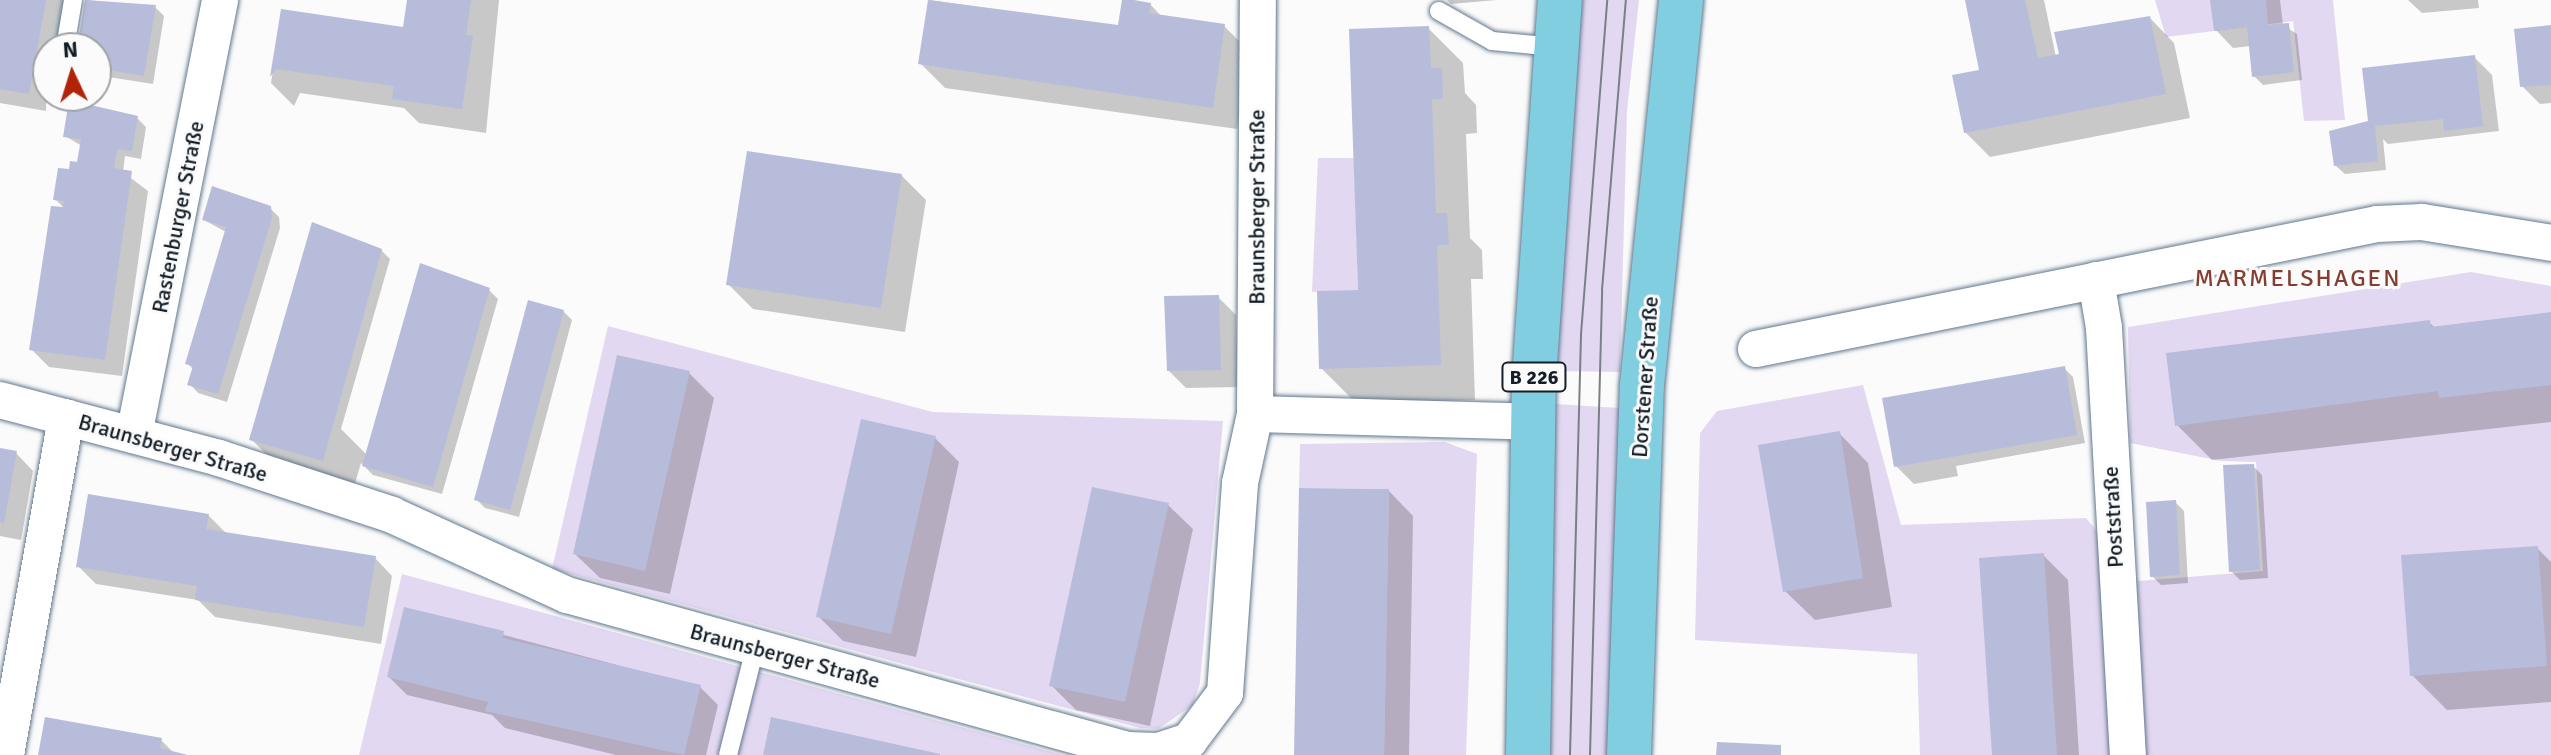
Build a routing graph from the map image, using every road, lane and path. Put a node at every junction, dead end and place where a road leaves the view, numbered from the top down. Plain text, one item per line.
1 (73, 0) edge
2 (220, 0) edge
3 (1258, 0) edge
4 (1560, 0) edge
5 (1681, 0) edge
6 (1439, 11) dead end
7 (68, 32) edge
8 (1556, 47) junction
9 (2551, 243) edge
10 (2096, 280) junction
11 (1756, 349) dead end
12 (0, 400) edge
13 (1255, 414) junction
14 (66, 417) junction
15 (1533, 422) junction
16 (134, 435) junction
17 (755, 648) junction
18 (6, 755) edge
19 (728, 755) edge
20 (1528, 755) edge
21 (1629, 755) edge
22 (2128, 755) edge

1 - 7 lane
2 - 16 street, Rastenburger Straße
3 - 13 street, Braunsberger Straße
4 - 8 main road, B 226
5 - 21 main road, Dorstener Straße
6 - 8 lane
8 - 15 main road, B 226
9 - 10 street
10 - 11 street
10 - 22 street, Poststraße
12 - 14 street, Braunsberger Straße
13 - 15 street
13 - 17 street, Braunsberger Straße
14 - 16 street, Braunsberger Straße
14 - 18 street, Braunsberger Straße
15 - 20 main road, B 226
16 - 17 street, Braunsberger Straße
17 - 19 lane

